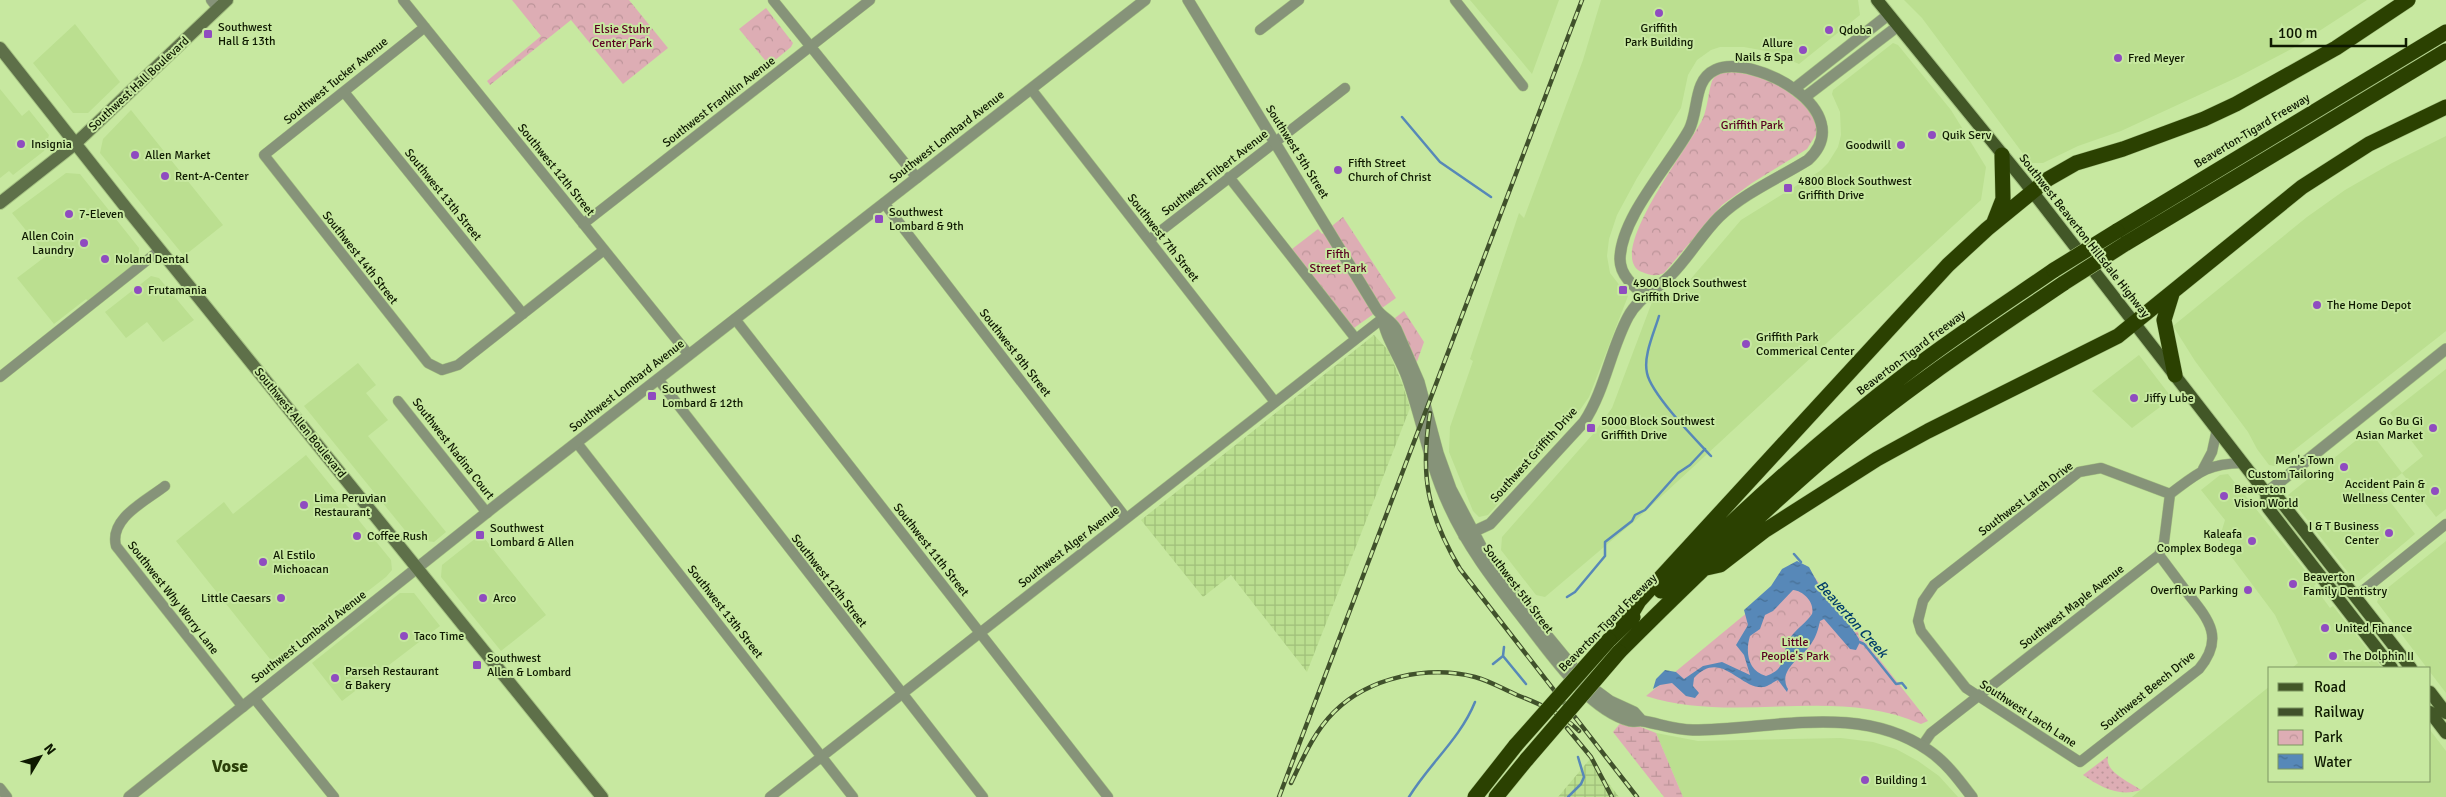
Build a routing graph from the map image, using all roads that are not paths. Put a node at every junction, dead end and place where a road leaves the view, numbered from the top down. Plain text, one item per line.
1 (227, 0) edge
2 (403, 0) edge
3 (773, 0) edge
4 (870, 0) edge
5 (1145, 0) edge
6 (1188, 0) edge
7 (1299, 0) edge
8 (1876, 0) edge
9 (2408, 0) edge
10 (1456, 1) edge
11 (214, 5) edge
12 (1888, 15) junction
13 (1898, 26) junction
14 (424, 27) junction
15 (1260, 30) dead end
16 (2446, 32) edge
17 (810, 46) junction
18 (0, 48) edge
19 (2446, 51) edge
20 (1523, 86) dead end
21 (1345, 88) dead end
22 (1031, 89) junction
23 (1794, 89) junction
24 (344, 92) junction
25 (1806, 97) junction
26 (2446, 107) edge
27 (1274, 142) junction
28 (75, 144) junction
29 (264, 155) joint
30 (2002, 155) junction
31 (1229, 177) junction
32 (917, 178) junction
33 (2032, 192) junction
34 (0, 203) edge
35 (884, 203) junction
36 (1994, 223) junction
37 (583, 224) junction
38 (1149, 240) junction
39 (160, 250) junction
40 (604, 250) junction
41 (2172, 292) junction
42 (1645, 295) junction
43 (523, 314) junction
44 (1383, 318) junction
45 (735, 319) junction
46 (2135, 323) junction
47 (1356, 339) junction
48 (2446, 349) edge
49 (689, 355) junction
50 (2175, 375) junction
51 (0, 377) edge
52 (658, 380) junction
53 (398, 401) dead end
54 (1275, 402) junction
55 (2217, 429) junction
56 (577, 442) junction
57 (2242, 463) junction
58 (2202, 469) junction
59 (165, 486) dead end
60 (2266, 493) junction
61 (2170, 494) junction
62 (487, 513) junction
63 (1126, 518) junction
64 (2446, 524) edge
65 (1468, 534) junction
66 (2159, 555) junction
67 (417, 569) junction
68 (1702, 569) junction
69 (1934, 585) joint
70 (2334, 594) junction
71 (2355, 597) junction
72 (1626, 623) junction
73 (981, 634) junction
74 (2391, 667) edge
75 (2410, 667) edge
76 (2431, 693) edge
77 (902, 695) junction
78 (1978, 696) junction
79 (254, 698) junction
80 (243, 707) junction
81 (2431, 713) edge
82 (2446, 713) edge
83 (2446, 733) edge
84 (1922, 746) junction
85 (822, 757) junction
86 (2080, 762) joint
87 (0, 788) edge
88 (136, 795) edge
89 (7, 797) edge
90 (334, 797) edge
91 (602, 797) edge
92 (770, 797) edge
93 (853, 797) edge
94 (983, 797) edge
95 (1108, 797) edge
96 (1475, 797) edge
97 (1496, 797) edge
98 (1972, 797) edge

1 - 11 main road, Southwest Hall Boulevard
2 - 14 street, Southwest 12th Street
3 - 17 street
4 - 17 street, Southwest Franklin Avenue
5 - 22 street, Southwest Lombard Avenue
6 - 27 street, Southwest 5th Street
7 - 15 street
8 - 12 main road, Southwest Beaverton Hillsdale Highway
9 - 33 highway
10 - 20 street
11 - 28 main road, Southwest Hall Boulevard
12 - 13 main road, Southwest Beaverton Hillsdale Highway
12 - 23 street
13 - 25 street
13 - 30 main road, Southwest Beaverton Hillsdale Highway
14 - 24 street, Southwest Tucker Avenue
14 - 37 street, Southwest 12th Street
16 - 72 highway, Beaverton-Tigard Freeway, bridge
17 - 32 street
17 - 37 street, Southwest Franklin Avenue
18 - 28 main road, Southwest Allen Boulevard
19 - 68 highway, bridge
21 - 27 street, Southwest Filbert Avenue
22 - 32 street, Southwest Lombard Avenue
22 - 38 street, Southwest 7th Street
23 - 25 street, Southwest Griffith Drive
23 - 42 street, Southwest Griffith Drive
24 - 29 street, Southwest Tucker Avenue
24 - 43 street, Southwest 13th Street
25 - 42 street, Southwest Griffith Drive
26 - 41 highway
27 - 31 street, Southwest Filbert Avenue
27 - 44 street, Southwest 5th Street
28 - 34 main road, Southwest Hall Boulevard
28 - 39 main road, Southwest Allen Boulevard
29 - 43 street, Southwest 14th Street
30 - 33 main road, Southwest Beaverton Hillsdale Highway
30 - 36 highway
31 - 38 street, Southwest Filbert Avenue
31 - 47 street
32 - 35 street, Southwest Lombard Avenue
33 - 36 highway
33 - 46 main road, Southwest Beaverton Hillsdale Highway
35 - 45 street, Southwest Lombard Avenue
35 - 63 street, Southwest 9th Street
36 - 72 highway
37 - 40 street, Southwest 12th Street
38 - 54 street, Southwest 7th Street
39 - 51 street
39 - 67 main road, Southwest Allen Boulevard
40 - 43 street
40 - 49 street, Southwest 12th Street
41 - 46 highway
41 - 50 highway
42 - 65 street, Southwest Griffith Drive
44 - 47 street, Southwest Alger Avenue
44 - 65 street, Southwest 5th Street
45 - 49 street, Southwest Lombard Avenue
45 - 73 street, Southwest 11th Street
46 - 50 main road, Southwest Beaverton Hillsdale Highway
46 - 68 highway
47 - 54 street, Southwest Alger Avenue
48 - 60 street
49 - 52 street, Southwest Lombard Avenue
50 - 55 main road, Southwest Beaverton Hillsdale Highway
52 - 56 street, Southwest Lombard Avenue
52 - 77 street, Southwest 12th Street
53 - 62 street, Southwest Nadina Court
54 - 63 street, Southwest Alger Avenue
55 - 57 main road, Southwest Beaverton Hillsdale Highway
55 - 58 street
56 - 62 street, Southwest Lombard Avenue
56 - 85 street, Southwest 13th Street
57 - 58 street
57 - 60 main road, Southwest Beaverton Hillsdale Highway
58 - 61 street
59 - 80 street, Southwest Why Worry Lane
60 - 70 main road, Southwest Beaverton Hillsdale Highway
60 - 71 main road, Southwest Beaverton Hillsdale Highway
61 - 66 street
61 - 69 street, Southwest Larch Drive
62 - 67 street, Southwest Lombard Avenue
63 - 73 street, Southwest Alger Avenue
64 - 71 street
65 - 84 street, Southwest 5th Street
66 - 78 street, Southwest Maple Avenue
66 - 86 street, Southwest Beech Drive
67 - 79 street, Southwest Lombard Avenue
67 - 91 main road, Southwest Allen Boulevard
68 - 97 highway, bridge
69 - 78 street, Southwest Larch Lane
70 - 71 main road
70 - 74 main road, Southwest Beaverton Hillsdale Highway
71 - 75 main road, Southwest Beaverton Hillsdale Highway
72 - 96 highway, Beaverton-Tigard Freeway, bridge
73 - 77 street, Southwest Alger Avenue
73 - 95 street, Southwest 11th Street
76 - 82 main road
77 - 85 street, Southwest Alger Avenue
77 - 94 street, Southwest 12th Street
78 - 84 street, Southwest Maple Avenue
78 - 86 street, Southwest Larch Lane
79 - 80 street, Southwest Lombard Avenue
79 - 90 street
80 - 88 street, Southwest Lombard Avenue
81 - 83 main road
84 - 98 street, Southwest 5th Street
85 - 92 street, Southwest Alger Avenue
85 - 93 street, Southwest 13th Street
87 - 89 street

